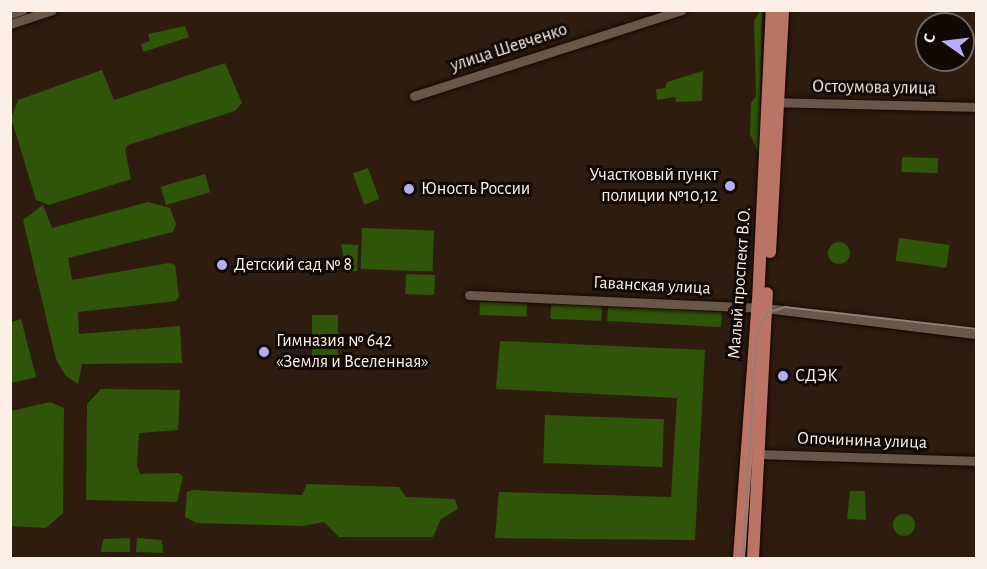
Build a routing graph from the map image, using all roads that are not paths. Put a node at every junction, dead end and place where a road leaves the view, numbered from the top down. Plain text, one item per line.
1 (22, 10) edge
2 (52, 10) edge
3 (682, 10) edge
4 (772, 10) edge
5 (783, 10) edge
6 (10, 14) edge
7 (10, 24) edge
8 (414, 96) dead end
9 (775, 102) junction
10 (976, 107) edge
11 (469, 295) dead end
12 (762, 308) junction
13 (976, 334) edge
14 (752, 454) junction
15 (976, 461) edge
16 (738, 558) edge
17 (753, 558) edge

1 - 6 street
2 - 7 street
3 - 8 street, улица Шевченко
4 - 9 main road, Малый проспект В.О.
5 - 9 main road, Малый проспект В.О.
9 - 10 street, Остоумова улица
9 - 12 main road, Малый проспект В.О.
11 - 12 street, Гаванская улица
12 - 13 street, Гаванская улица
12 - 14 main road, Малый проспект В.О.
14 - 15 street, Опочинина улица
14 - 16 main road, Малый проспект В.О.
14 - 17 main road, Малый проспект В.О.

